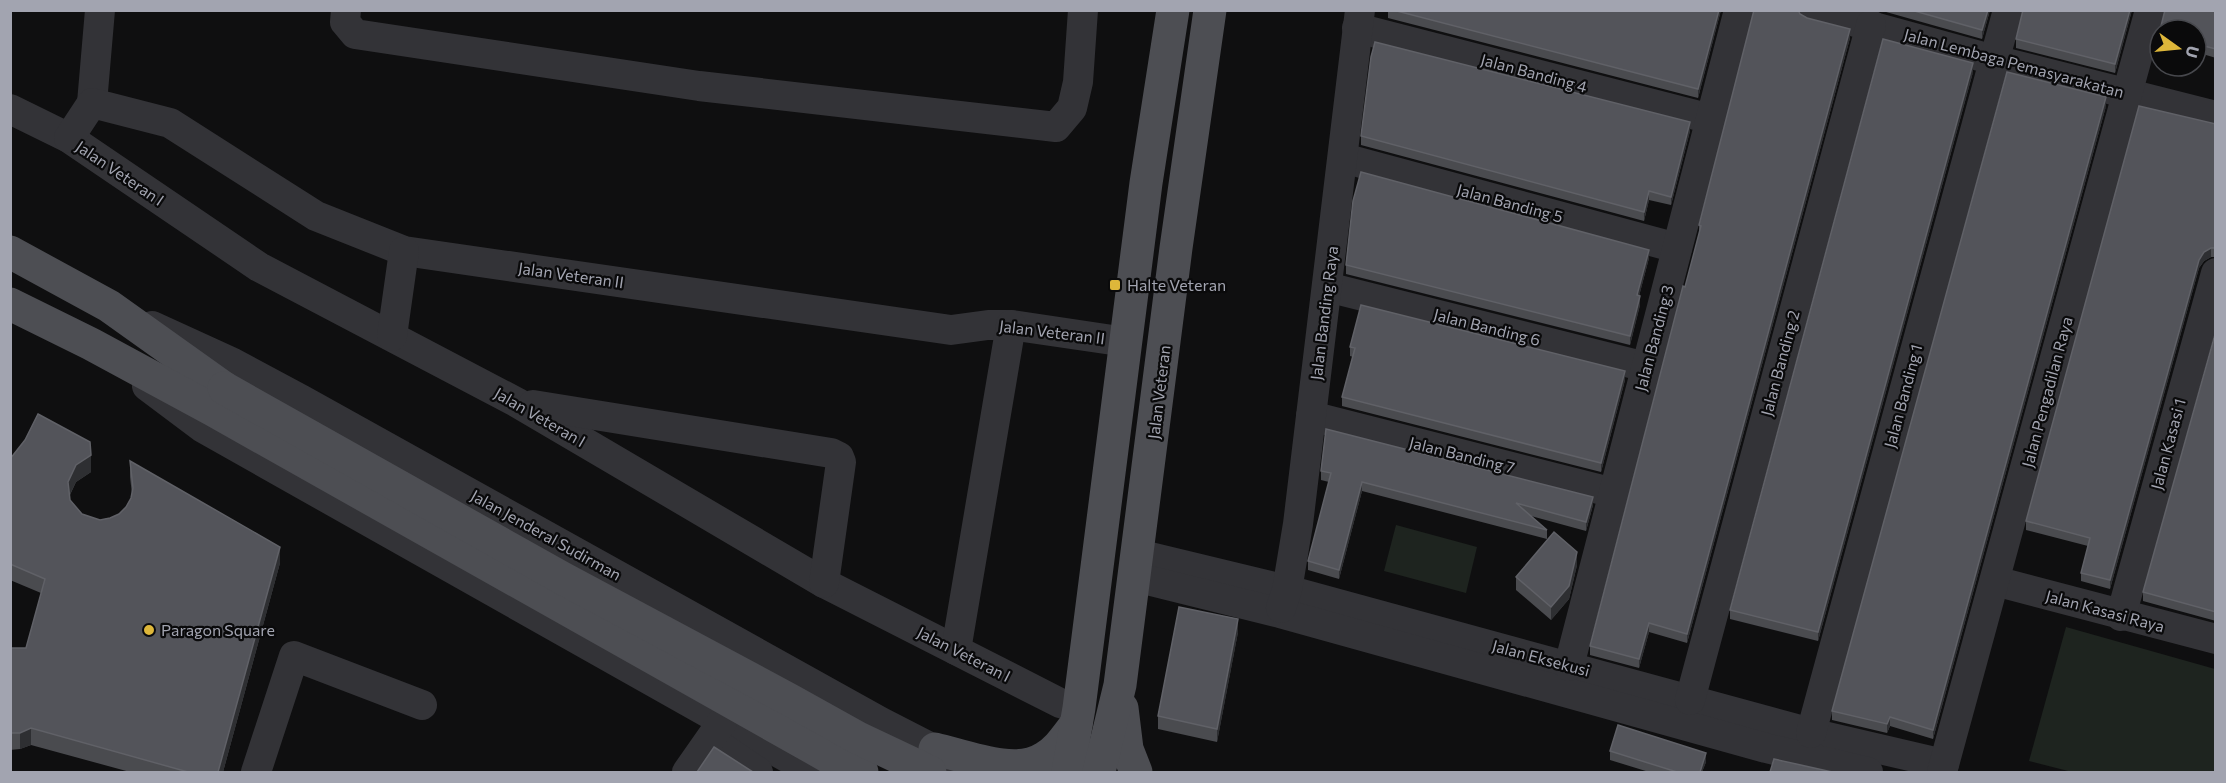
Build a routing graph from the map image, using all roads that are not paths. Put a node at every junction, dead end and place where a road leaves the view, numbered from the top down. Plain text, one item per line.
1 (100, 10) edge
2 (346, 10) edge
3 (1083, 10) edge
4 (1173, 10) edge
5 (1210, 10) edge
6 (1739, 10) edge
7 (1812, 10) edge
8 (2008, 10) edge
9 (2150, 10) edge
10 (1358, 19) edge
11 (1871, 26) junction
12 (1994, 60) junction
13 (2128, 93) junction
14 (92, 103) junction
15 (10, 109) edge
16 (2216, 116) edge
17 (1711, 119) junction
18 (69, 138) junction
19 (1343, 158) junction
20 (1138, 245) junction
21 (1176, 248) junction
22 (1677, 248) junction
23 (404, 251) junction
24 (10, 252) edge
25 (2216, 273) edge
26 (1327, 287) junction
27 (10, 304) edge
28 (116, 311) junction
29 (1011, 325) junction
30 (392, 336) junction
31 (1126, 342) junction
32 (99, 348) junction
33 (1646, 367) junction
34 (516, 402) junction
35 (1311, 416) junction
36 (1614, 493) junction
37 (1136, 565) junction
38 (1995, 581) junction
39 (824, 583) junction
40 (1283, 601) junction
41 (2121, 616) junction
42 (2216, 639) edge
43 (956, 650) junction
44 (1569, 666) junction
45 (1120, 685) junction
46 (1690, 700) junction
47 (422, 705) dead end
48 (1078, 715) junction
49 (716, 731) junction
50 (1811, 733) junction
51 (924, 752) edge
52 (1762, 760) edge
53 (1943, 768) edge
54 (256, 772) edge
55 (687, 772) edge
56 (758, 772) edge
57 (813, 772) edge
58 (862, 772) edge
59 (887, 772) edge
60 (979, 772) edge
61 (1068, 772) edge
62 (1099, 772) edge
63 (1136, 772) edge
64 (1868, 772) edge

1 - 14 street
2 - 3 street
4 - 20 main road
5 - 21 main road, Jalan Veteran
6 - 17 street, Jalan Banding 3
7 - 11 street, Jalan Lembaga Pemasyarakatan
8 - 12 street, Jalan Banding 1
9 - 13 street, Jalan Pengadilan Raya
10 - 17 street, Jalan Banding 4
10 - 19 street, Jalan Banding Raya
11 - 12 street, Jalan Lembaga Pemasyarakatan
11 - 46 street, Jalan Banding 2
12 - 13 street, Jalan Lembaga Pemasyarakatan
12 - 50 street, Jalan Banding 1
13 - 16 street, Jalan Lembaga Pemasyarakatan
13 - 38 street, Jalan Pengadilan Raya
14 - 18 street
14 - 23 street, Jalan Veteran II
15 - 18 street, Jalan Veteran I
17 - 22 street, Jalan Banding 3
18 - 30 street, Jalan Veteran I
19 - 22 street, Jalan Banding 5
19 - 26 street, Jalan Banding Raya
20 - 21 main road
20 - 31 main road
21 - 37 main road, Jalan Veteran
22 - 33 street, Jalan Banding 3
23 - 29 street, Jalan Veteran II
23 - 30 street
24 - 28 main road, Jalan Jenderal Sudirman
25 - 41 street, Jalan Kasasi 1
26 - 33 street, Jalan Banding 6
26 - 35 street, Jalan Banding Raya
27 - 32 main road
28 - 51 street, Jalan Jenderal Sudirman
28 - 51 main road, Jalan Jenderal Sudirman, bridge
29 - 31 street, Jalan Veteran II
29 - 43 street
30 - 34 street, Jalan Veteran I
31 - 48 main road
32 - 49 street
32 - 58 main road
33 - 36 street, Jalan Banding 3
34 - 39 street, Jalan Veteran I
34 - 39 street
35 - 36 street, Jalan Banding 7
35 - 40 street, Jalan Banding Raya
36 - 44 street, Jalan Banding 3
37 - 40 street, Jalan Eksekusi
37 - 45 main road, Jalan Veteran
38 - 41 street, Jalan Kasasi Raya
38 - 53 street, Jalan Pengadilan Raya
39 - 43 street, Jalan Veteran I
40 - 44 street, Jalan Eksekusi
40 - 52 street, Jalan Eksekusi
41 - 42 street, Jalan Kasasi Raya
43 - 48 street, Jalan Veteran I
44 - 46 street, Jalan Eksekusi
45 - 62 main road, Jalan Veteran
45 - 63 main road
46 - 50 street, Jalan Eksekusi
47 - 54 street
48 - 51 main road
48 - 61 main road
49 - 55 street
49 - 56 street
49 - 57 street
50 - 53 street, Jalan Eksekusi
51 - 59 street
51 - 60 street, Jalan Jenderal Sudirman
52 - 64 street, Jalan Eksekusi

